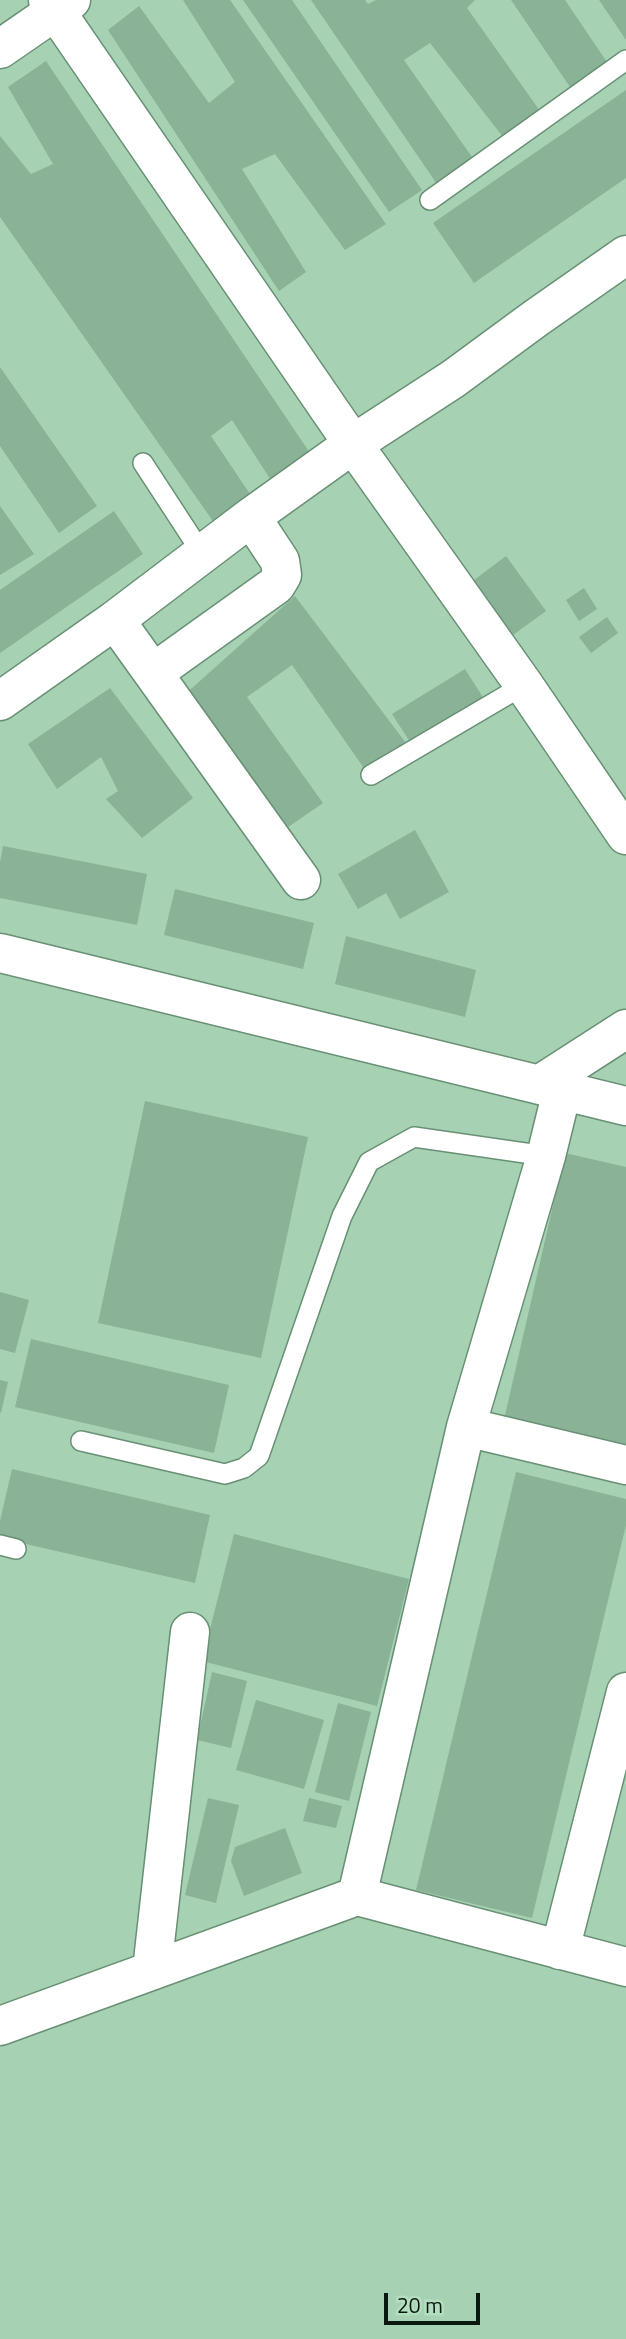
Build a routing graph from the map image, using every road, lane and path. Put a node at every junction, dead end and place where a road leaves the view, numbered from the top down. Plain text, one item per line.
1 (58, 4) edge
2 (0, 49) edge
3 (626, 60) edge
4 (430, 200) dead end
5 (626, 255) edge
6 (353, 444) junction
7 (143, 463) dead end
8 (251, 517) junction
9 (203, 555) junction
10 (115, 620) junction
11 (153, 673) junction
12 (524, 685) junction
13 (0, 701) edge
14 (371, 775) dead end
15 (626, 835) edge
16 (301, 880) dead end
17 (0, 953) edge
18 (626, 1029) edge
19 (551, 1088) junction
20 (626, 1106) edge
21 (546, 1156) junction
22 (466, 1427) junction
23 (81, 1441) dead end
24 (626, 1465) edge
25 (190, 1632) dead end
26 (626, 1692) edge
27 (357, 1896) junction
28 (560, 1950) junction
29 (626, 1967) edge
30 (152, 1970) junction
31 (0, 2026) edge

1 - 2 street
1 - 6 street
3 - 4 lane
5 - 6 street
6 - 8 street
6 - 12 street
7 - 9 lane
8 - 9 street
8 - 11 street
9 - 10 street
10 - 11 street
10 - 13 street
11 - 16 street
12 - 14 lane
12 - 15 street
17 - 19 street
18 - 19 street
19 - 20 street
19 - 21 street
21 - 22 street
21 - 23 lane
22 - 24 street
22 - 27 street
25 - 30 street
26 - 28 street
27 - 28 street
27 - 30 street
28 - 29 street
30 - 31 street

